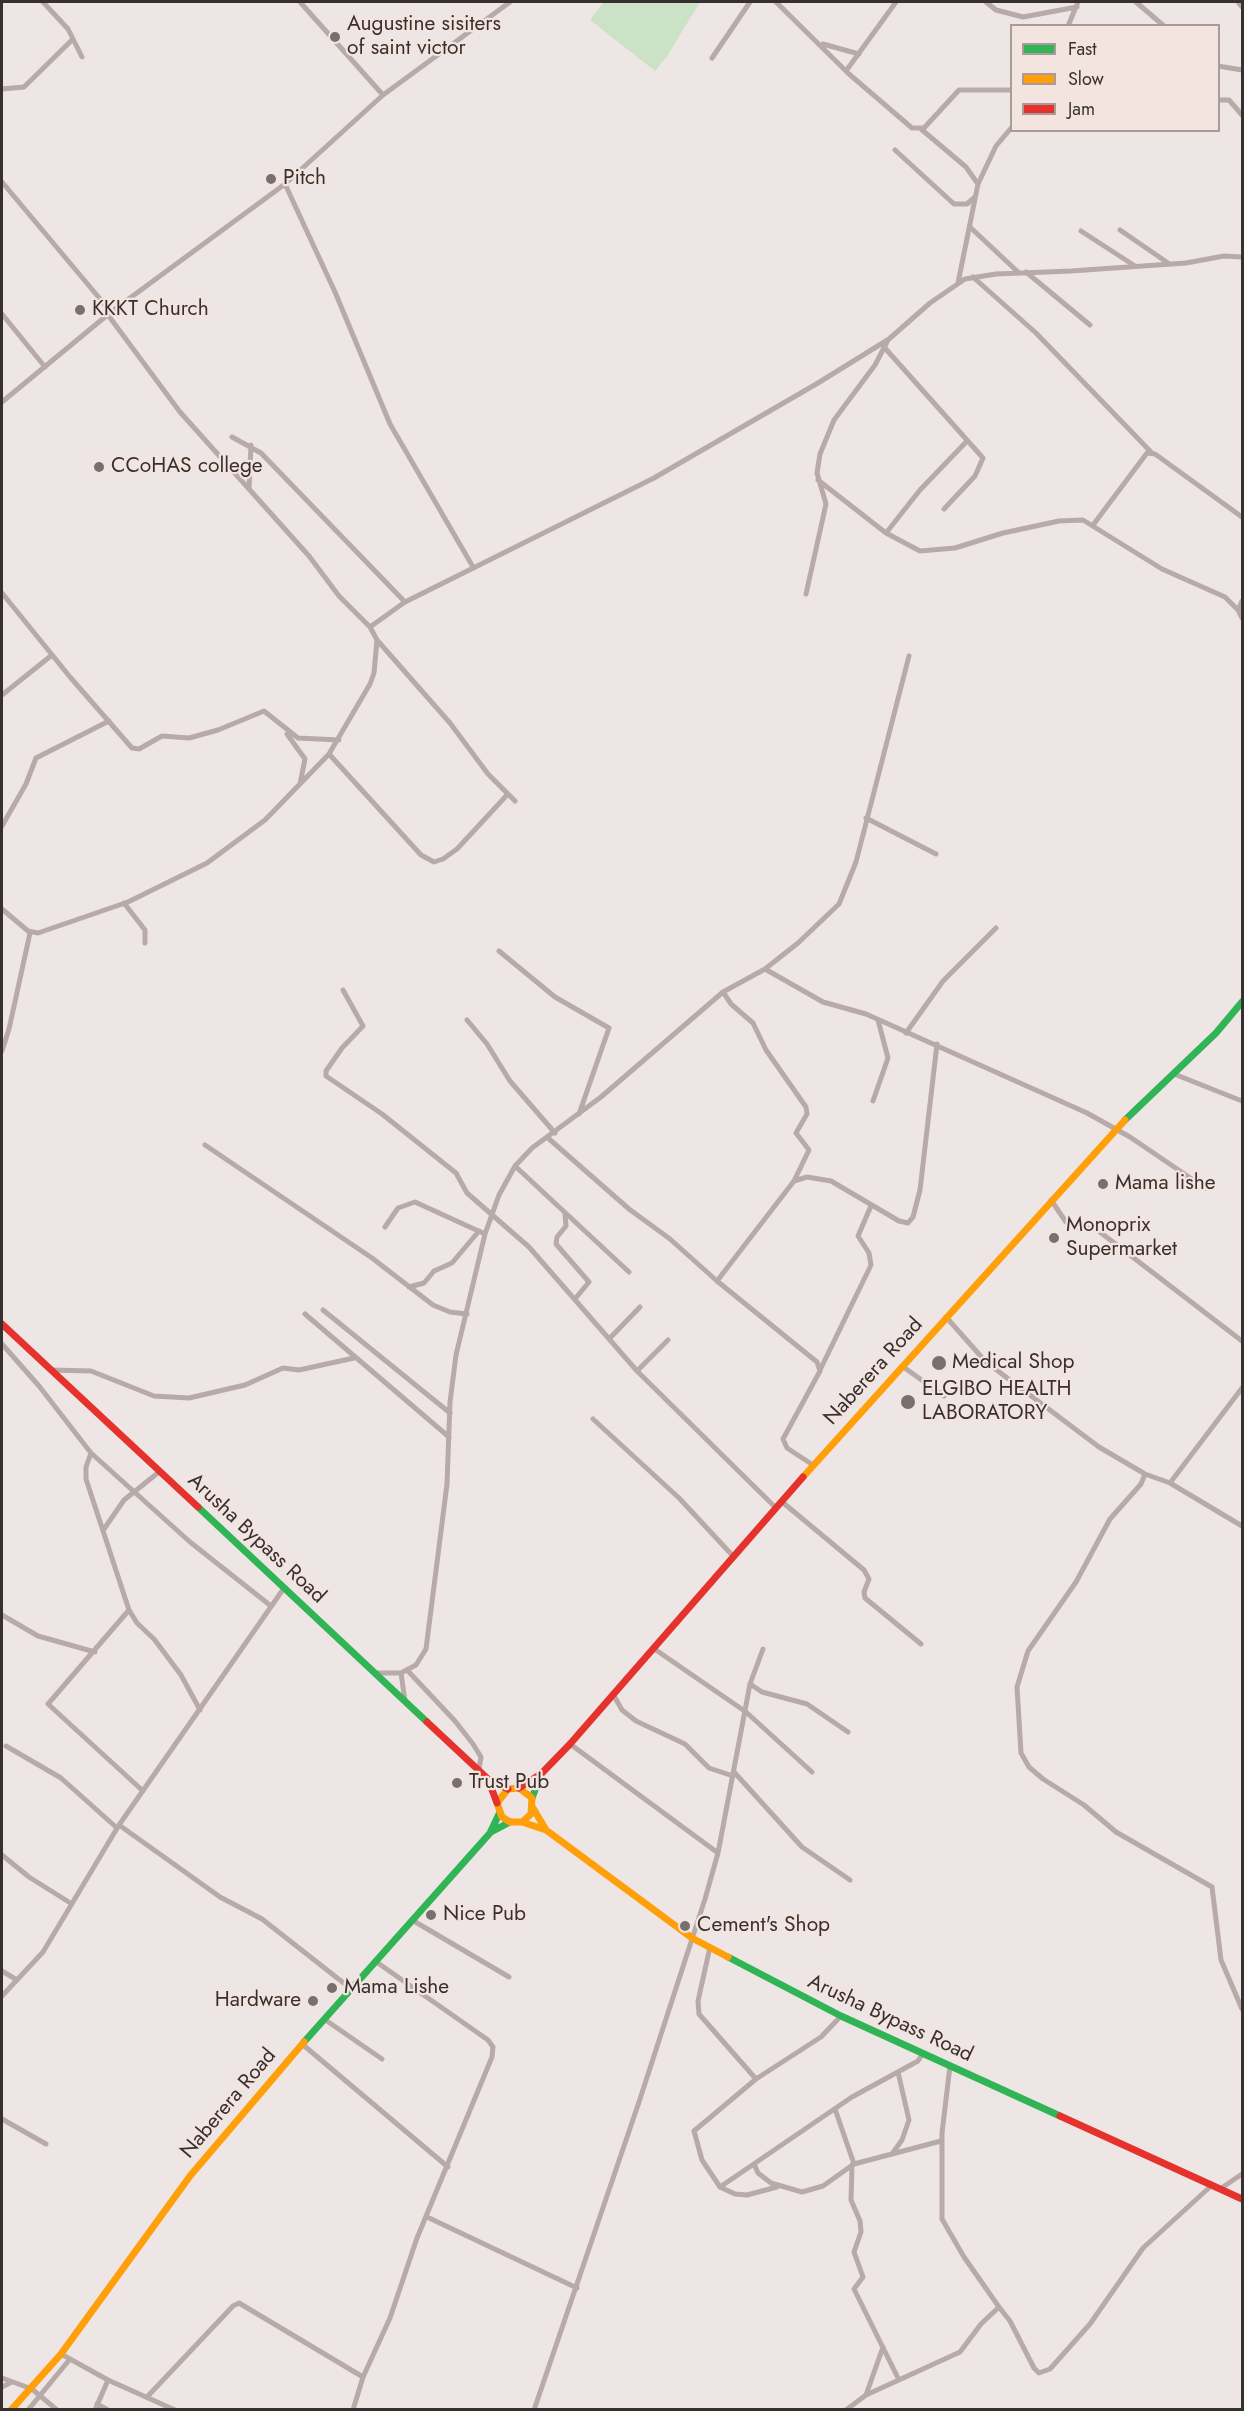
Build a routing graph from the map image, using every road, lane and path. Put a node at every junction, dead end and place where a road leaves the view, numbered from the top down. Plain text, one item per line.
1 (43, 2) edge
2 (300, 2) edge
3 (510, 2) edge
4 (750, 2) edge
5 (776, 2) edge
6 (896, 2) edge
7 (986, 2) edge
8 (1136, 2) edge
9 (1238, 2) edge
10 (1078, 4) edge
11 (1242, 7) edge
12 (1069, 24) edge
13 (1162, 24) edge
14 (73, 39) junction
15 (821, 44) junction
16 (858, 54) junction
17 (82, 57) dead end
18 (712, 58) dead end
19 (1220, 66) edge
20 (1242, 70) edge
21 (846, 71) junction
22 (2, 88) edge
23 (1010, 90) edge
24 (383, 94) junction
25 (1220, 100) edge
26 (1242, 115) edge
27 (1010, 127) edge
28 (921, 129) junction
29 (895, 150) dead end
30 (2, 182) edge
31 (285, 184) junction
32 (978, 184) junction
33 (976, 196) junction
34 (971, 228) junction
35 (1120, 230) dead end
36 (1080, 231) dead end
37 (1242, 257) edge
38 (1169, 264) junction
39 (1135, 266) junction
40 (1026, 272) junction
41 (1019, 273) junction
42 (973, 277) junction
43 (958, 283) junction
44 (2, 314) edge
45 (110, 314) junction
46 (1090, 326) dead end
47 (889, 339) junction
48 (884, 347) junction
49 (45, 367) junction
50 (2, 402) edge
51 (232, 437) dead end
52 (968, 441) junction
53 (251, 445) junction
54 (1151, 453) junction
55 (818, 480) junction
56 (250, 489) junction
57 (944, 509) dead end
58 (1242, 515) edge
59 (1093, 525) junction
60 (886, 533) junction
61 (473, 567) junction
62 (2, 593) edge
63 (806, 594) dead end
64 (1242, 601) edge
65 (405, 602) junction
66 (1238, 610) junction
67 (1242, 618) edge
68 (370, 627) junction
69 (377, 640) junction
70 (52, 655) junction
71 (909, 656) dead end
72 (2, 695) edge
73 (109, 721) junction
74 (282, 728) junction
75 (339, 740) junction
76 (329, 754) junction
77 (300, 786) junction
78 (507, 795) junction
79 (515, 801) dead end
80 (866, 818) junction
81 (2, 826) edge
82 (936, 854) dead end
83 (124, 903) junction
84 (2, 909) edge
85 (996, 928) dead end
86 (30, 933) junction
87 (145, 944) dead end
88 (499, 951) dead end
89 (765, 969) junction
90 (343, 990) dead end
91 (723, 992) junction
92 (1242, 1002) edge
93 (467, 1020) dead end
94 (878, 1020) junction
95 (906, 1033) junction
96 (936, 1044) junction
97 (2, 1051) edge
98 (1174, 1074) junction
99 (873, 1101) dead end
100 (1242, 1101) edge
101 (578, 1116) junction
102 (1116, 1130) junction
103 (555, 1133) junction
104 (548, 1138) junction
105 (205, 1145) dead end
106 (515, 1166) junction
107 (794, 1181) junction
108 (1205, 1188) dead end
109 (1051, 1200) junction
110 (871, 1206) junction
111 (491, 1213) junction
112 (565, 1213) junction
113 (385, 1227) dead end
114 (482, 1233) junction
115 (629, 1272) dead end
116 (717, 1281) junction
117 (409, 1287) junction
118 (575, 1299) junction
119 (640, 1306) dead end
120 (323, 1310) dead end
121 (305, 1314) dead end
122 (467, 1314) junction
123 (946, 1317) junction
124 (2, 1326) edge
125 (609, 1339) junction
126 (668, 1340) dead end
127 (1242, 1341) edge
128 (2, 1344) edge
129 (354, 1358) junction
130 (902, 1366) junction
131 (51, 1370) junction
132 (820, 1370) junction
133 (637, 1371) junction
134 (1242, 1388) edge
135 (944, 1396) dead end
136 (450, 1413) junction
137 (594, 1419) dead end
138 (449, 1437) junction
139 (91, 1453) junction
140 (813, 1465) junction
141 (159, 1472) junction
142 (1145, 1474) junction
143 (1170, 1483) junction
144 (134, 1492) junction
145 (778, 1504) junction
146 (1242, 1526) edge
147 (104, 1528) junction
148 (733, 1556) junction
149 (284, 1588) junction
150 (271, 1606) junction
151 (129, 1610) junction
152 (2, 1615) edge
153 (921, 1644) dead end
154 (653, 1648) junction
155 (763, 1649) dead end
156 (95, 1652) junction
157 (404, 1671) junction
158 (377, 1673) junction
159 (750, 1684) junction
160 (613, 1694) junction
161 (405, 1701) junction
162 (200, 1710) junction
163 (746, 1712) junction
164 (848, 1732) dead end
165 (570, 1744) junction
166 (6, 1746) dead end
167 (479, 1769) junction
168 (812, 1772) dead end
169 (541, 1774) junction
170 (733, 1774) junction
171 (488, 1779) junction
172 (519, 1788) junction
173 (508, 1789) junction
174 (143, 1791) junction
175 (532, 1798) junction
176 (497, 1803) junction
177 (533, 1808) junction
178 (499, 1814) junction
179 (510, 1822) junction
180 (522, 1822) junction
181 (118, 1826) junction
182 (546, 1830) junction
183 (490, 1833) junction
184 (718, 1853) junction
185 (2, 1855) edge
186 (850, 1880) dead end
187 (72, 1904) junction
188 (412, 1920) junction
189 (692, 1938) junction
190 (710, 1947) junction
191 (375, 1961) junction
192 (2, 1971) edge
193 (510, 1977) dead end
194 (17, 1980) junction
195 (350, 1989) junction
196 (2, 1996) edge
197 (1242, 2009) edge
198 (841, 2016) junction
199 (324, 2019) junction
200 (302, 2044) junction
201 (923, 2054) junction
202 (382, 2059) dead end
203 (950, 2066) junction
204 (898, 2072) junction
205 (756, 2079) junction
206 (835, 2109) junction
207 (2, 2119) edge
208 (941, 2141) junction
209 (46, 2144) dead end
210 (892, 2154) junction
211 (754, 2164) junction
212 (853, 2165) junction
213 (448, 2167) junction
214 (1242, 2174) edge
215 (1211, 2186) junction
216 (720, 2187) junction
217 (777, 2187) junction
218 (1220, 2189) junction
219 (1242, 2199) edge
220 (427, 2217) junction
221 (577, 2288) junction
222 (999, 2307) junction
223 (883, 2347) junction
224 (61, 2354) junction
225 (70, 2359) junction
226 (363, 2377) junction
227 (2, 2378) edge
228 (108, 2380) junction
229 (899, 2380) junction
230 (10, 2382) junction
231 (2, 2387) edge
232 (32, 2389) junction
233 (866, 2395) junction
234 (41, 2397) junction
235 (147, 2397) junction
236 (96, 2407) edge
237 (11, 2409) edge
238 (28, 2409) edge
239 (57, 2409) edge
240 (108, 2409) edge
241 (175, 2409) edge
242 (353, 2409) edge
243 (534, 2409) edge
244 (846, 2409) edge

1 - 14 street
2 - 24 street
3 - 24 street
4 - 18 street
5 - 15 street
6 - 16 street
7 - 10 street
8 - 13 street
9 - 11 street
10 - 12 street
14 - 17 street
14 - 22 street
15 - 16 street
15 - 21 street
16 - 21 street
19 - 20 street
21 - 28 street
23 - 28 street
24 - 31 street
25 - 26 street
27 - 32 street
28 - 32 street
29 - 33 street
30 - 45 street
31 - 45 street
31 - 61 street
32 - 33 street
33 - 34 street
34 - 41 street
34 - 43 street
35 - 38 street
36 - 39 street
37 - 38 street
38 - 39 street
39 - 40 street
40 - 41 street
40 - 46 street
41 - 42 street
42 - 43 street
42 - 54 street
43 - 47 street
44 - 49 street
45 - 49 street
45 - 56 street
47 - 48 street
47 - 61 street
48 - 52 street
48 - 55 street
49 - 50 street
51 - 53 street
52 - 57 street
52 - 60 street
53 - 56 street
53 - 65 street
54 - 58 street
54 - 59 street
55 - 60 street
55 - 63 street
56 - 68 street
59 - 60 street
59 - 66 street
61 - 65 street
62 - 70 street
64 - 66 street
65 - 68 street
66 - 67 street
68 - 69 street
69 - 75 street
69 - 78 street
70 - 72 street
70 - 73 street
71 - 80 street
73 - 74 street
73 - 81 street
74 - 75 street
74 - 77 street
75 - 76 street
76 - 77 street
76 - 78 street
77 - 83 street
78 - 79 street
80 - 82 street
80 - 89 street
83 - 86 street
83 - 87 street
84 - 86 street
85 - 95 street
86 - 97 street
88 - 101 street
89 - 91 street
89 - 94 street
90 - 111 street
91 - 101 street
91 - 107 street
92 - 98 street, Naberera Road
93 - 103 street
94 - 95 street
94 - 99 street
95 - 96 street
96 - 102 street
96 - 110 street
98 - 100 street
98 - 102 street, Naberera Road
101 - 103 street
102 - 108 street
102 - 109 street, Naberera Road
103 - 104 street
104 - 106 street
104 - 116 street
105 - 117 street
106 - 111 street
106 - 112 street
107 - 110 street
107 - 116 street
109 - 123 street, Naberera Road
109 - 127 street
110 - 132 street
111 - 114 street
111 - 118 street
112 - 115 street
112 - 118 street
113 - 114 street
114 - 117 street
114 - 122 street
116 - 132 street
117 - 122 street
118 - 125 street
119 - 125 street
120 - 136 street
121 - 129 street
122 - 136 street
123 - 130 street, Naberera Road
123 - 142 street
124 - 131 street, Arusha Bypass Road
125 - 133 street
126 - 133 street
128 - 139 street
129 - 131 street
129 - 138 street
130 - 135 street
130 - 140 street, Naberera Road
131 - 141 street, Arusha Bypass Road
132 - 140 street
133 - 145 street
134 - 143 street
136 - 138 street
137 - 148 street
138 - 157 street
139 - 144 street
139 - 147 street
140 - 145 street, Naberera Road
141 - 144 street
141 - 149 street, Arusha Bypass Road
142 - 143 street
142 - 197 street
143 - 146 street
144 - 147 street
144 - 150 street
145 - 148 street, Naberera Road
145 - 153 street
147 - 151 street
148 - 154 street, Naberera Road
149 - 150 street
149 - 158 street, Arusha Bypass Road
150 - 162 street
151 - 156 street
151 - 162 street
152 - 156 street
154 - 160 street, Naberera Road
154 - 163 street
155 - 159 street
156 - 174 street
157 - 158 street
157 - 161 street
157 - 167 street
158 - 161 street, Arusha Bypass Road
159 - 163 street
159 - 164 street
160 - 165 street, Naberera Road
160 - 170 street
161 - 167 street, Arusha Bypass Road
162 - 174 street
163 - 168 street
163 - 170 street
165 - 169 street, Naberera Road
165 - 184 street
166 - 181 street
167 - 171 street, Arusha Bypass Road
169 - 172 street, Naberera Road
169 - 175 street, Naberera Road
170 - 184 street
170 - 186 street
171 - 173 street, Arusha Bypass Road
171 - 176 street, Arusha Bypass Road
172 - 173 street
172 - 175 street
173 - 176 street
174 - 181 street
175 - 177 street, Arusha Bypass Road
176 - 178 street, Arusha Bypass Road
177 - 180 street
177 - 182 street, Arusha Bypass Road
178 - 179 street
178 - 183 street, Naberera Road
179 - 180 street, Arusha Bypass Road
179 - 183 street, Naberera Road
180 - 182 street, Arusha Bypass Road
181 - 187 street
181 - 195 street
182 - 189 street, Arusha Bypass Road
183 - 188 street, Naberera Road
184 - 189 street
185 - 187 street
187 - 194 street
188 - 191 street, Naberera Road
188 - 193 street
189 - 190 street, Arusha Bypass Road
189 - 221 street
190 - 198 street, Arusha Bypass Road
190 - 205 street
191 - 195 street, Naberera Road
191 - 213 street
192 - 194 street
194 - 196 street
195 - 199 street, Naberera Road
198 - 201 street, Arusha Bypass Road
198 - 205 street
199 - 200 street, Naberera Road
199 - 202 street
200 - 213 street
200 - 224 street, Naberera Road
201 - 203 street, Arusha Bypass Road
201 - 204 street
203 - 208 street
203 - 215 street, Arusha Bypass Road
204 - 206 street
204 - 210 street
205 - 216 street
206 - 211 street
206 - 212 street
207 - 209 street
208 - 210 street
208 - 222 street
210 - 212 street
211 - 216 street
211 - 217 street
212 - 217 street
212 - 223 street
213 - 220 street
214 - 218 street
215 - 218 street, Arusha Bypass Road
215 - 222 street
216 - 217 street
218 - 219 street, Arusha Bypass Road
220 - 221 street
220 - 226 street
221 - 243 street
222 - 229 street
223 - 229 street
223 - 233 street
224 - 225 street
224 - 232 street, Naberera Road
225 - 228 street
225 - 234 street
226 - 235 street
226 - 242 street
227 - 230 street
228 - 235 street
228 - 236 street
229 - 233 street
230 - 231 street
230 - 232 street
232 - 234 street
232 - 237 street, Naberera Road
233 - 244 street
234 - 238 street
234 - 239 street
235 - 241 street
236 - 240 street

